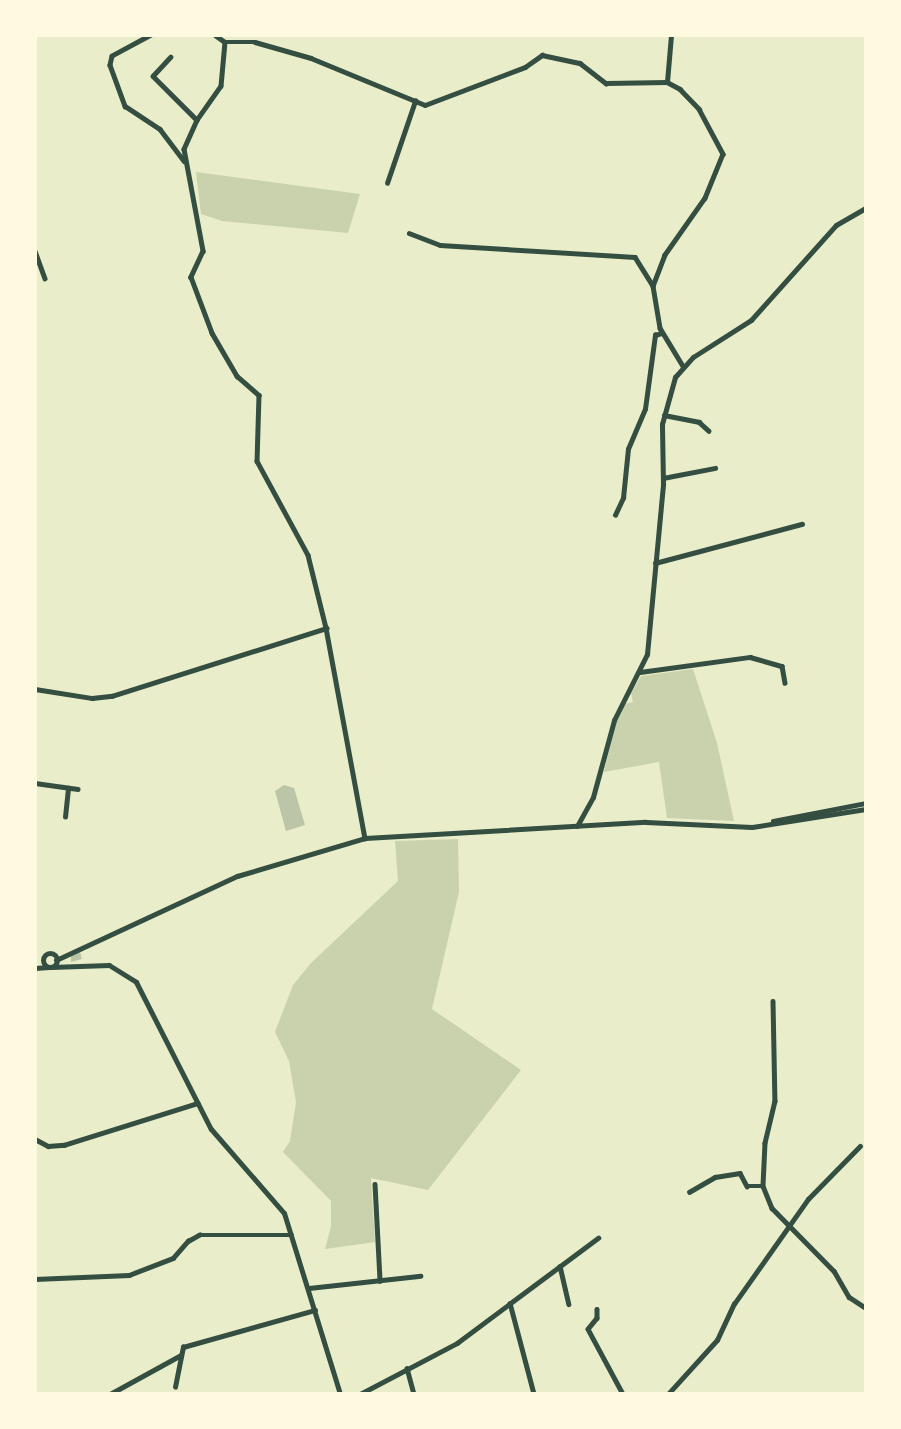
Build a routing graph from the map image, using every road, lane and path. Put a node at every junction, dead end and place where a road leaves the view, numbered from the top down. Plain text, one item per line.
1 (150, 35) edge
2 (215, 35) edge
3 (671, 35) edge
4 (225, 42) junction
5 (171, 57) dead end
6 (667, 82) junction
7 (415, 101) junction
8 (197, 120) junction
9 (185, 161) junction
10 (387, 183) dead end
11 (866, 208) edge
12 (409, 233) dead end
13 (35, 251) edge
14 (45, 278) dead end
15 (653, 286) junction
16 (662, 333) junction
17 (683, 366) junction
18 (664, 415) junction
19 (709, 430) dead end
20 (715, 468) dead end
21 (663, 478) junction
22 (615, 514) dead end
23 (802, 524) dead end
24 (654, 563) junction
25 (326, 628) junction
26 (640, 672) junction
27 (785, 683) dead end
28 (35, 689) edge
29 (35, 783) edge
30 (68, 788) junction
31 (78, 789) dead end
32 (866, 803) edge
33 (866, 809) edge
34 (65, 817) dead end
35 (577, 827) junction
36 (740, 827) junction
37 (365, 838) junction
38 (46, 954) junction
39 (35, 960) edge
40 (53, 962) junction
41 (35, 968) edge
42 (773, 1001) dead end
43 (198, 1103) junction
44 (35, 1139) edge
45 (860, 1146) dead end
46 (375, 1184) dead end
47 (763, 1186) junction
48 (689, 1192) dead end
49 (789, 1226) junction
50 (293, 1235) junction
51 (597, 1238) dead end
52 (560, 1266) junction
53 (420, 1276) dead end
54 (36, 1279) edge
55 (380, 1281) junction
56 (309, 1288) junction
57 (510, 1303) junction
58 (569, 1304) dead end
59 (866, 1308) edge
60 (316, 1309) junction
61 (597, 1309) dead end
62 (181, 1354) junction
63 (407, 1368) junction
64 (175, 1387) dead end
65 (110, 1394) edge
66 (340, 1394) edge
67 (360, 1394) edge
68 (414, 1394) edge
69 (534, 1394) edge
70 (624, 1394) edge
71 (665, 1394) edge

1 - 9 street
2 - 4 street
3 - 6 street
4 - 7 street
4 - 8 street
5 - 8 street
6 - 7 street
6 - 15 street
7 - 10 street
8 - 9 street
9 - 25 street
11 - 17 main road
12 - 15 street
13 - 14 street
15 - 16 street
16 - 17 street
16 - 22 street
17 - 18 main road
18 - 19 street
18 - 21 main road
20 - 21 street
21 - 24 main road
23 - 24 street
24 - 26 main road
25 - 28 street
25 - 37 street
26 - 27 street
26 - 35 main road
29 - 30 street
30 - 31 street
30 - 34 street
32 - 36 main road
33 - 36 main road
35 - 36 main road
35 - 37 main road
37 - 40 main road
38 - 39 main road
38 - 40 main road
38 - 40 main road
40 - 41 main road
40 - 43 main road
42 - 47 street
43 - 44 street
43 - 50 main road
45 - 49 street
46 - 55 street
47 - 48 street
47 - 49 street
49 - 59 street
49 - 71 street
50 - 54 street
50 - 56 main road
51 - 52 street
52 - 57 street
52 - 58 street
53 - 55 street
55 - 56 street
56 - 60 main road
57 - 63 street
57 - 69 street
60 - 62 street
60 - 66 main road
61 - 70 street
62 - 64 street
62 - 65 street
63 - 67 street
63 - 68 street

